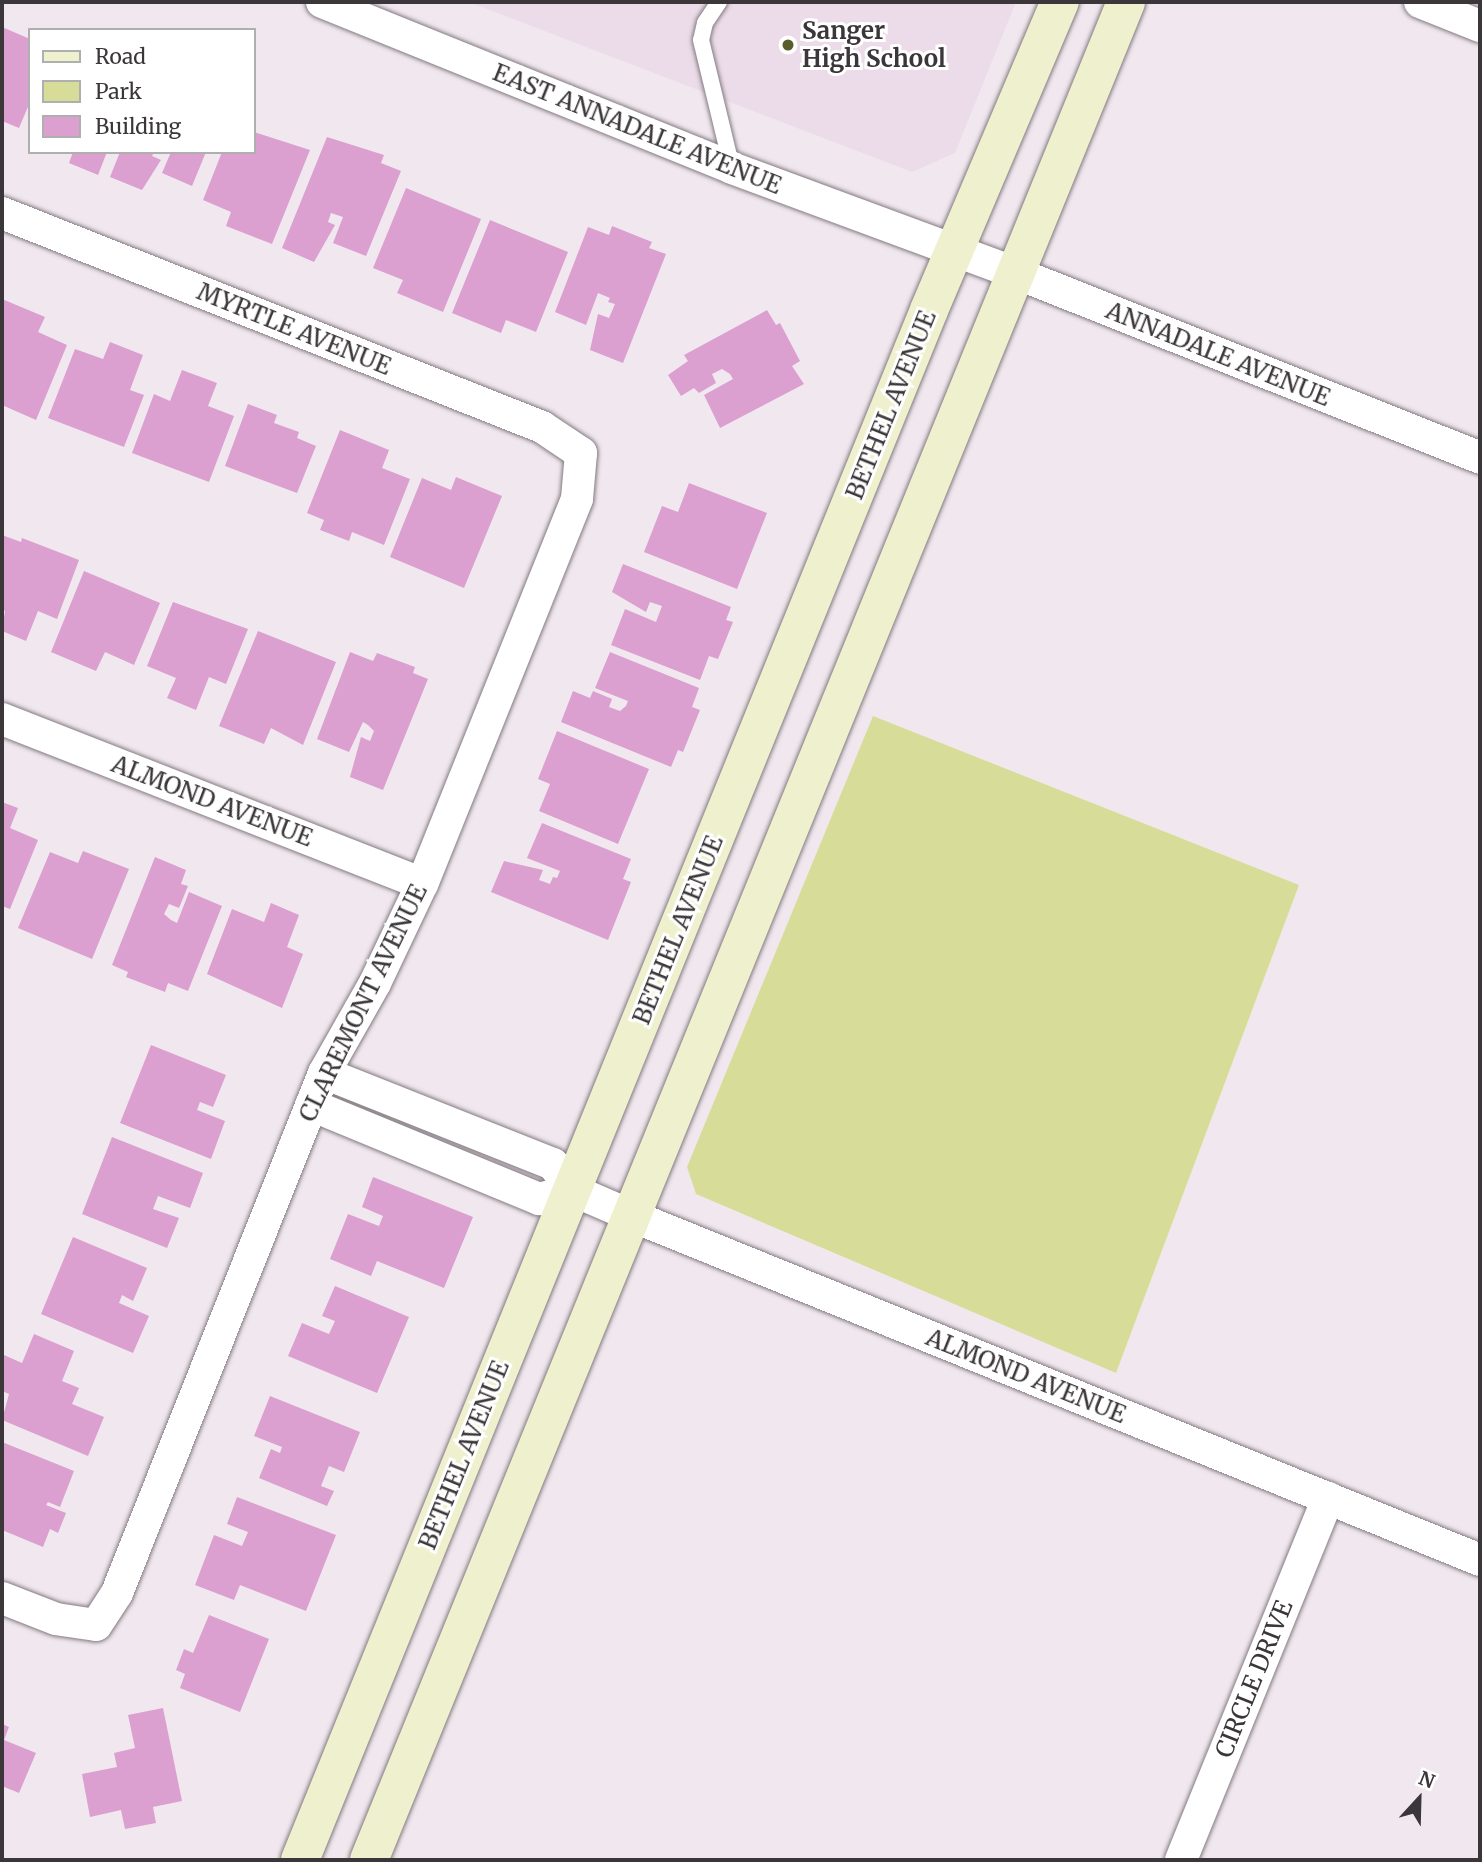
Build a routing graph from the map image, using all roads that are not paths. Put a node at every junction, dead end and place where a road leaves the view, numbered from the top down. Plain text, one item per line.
1 (322, 2) edge
2 (717, 2) edge
3 (1060, 2) edge
4 (1126, 2) edge
5 (1420, 2) edge
6 (1480, 26) edge
7 (732, 168) junction
8 (2, 213) edge
9 (954, 252) junction
10 (1016, 273) junction
11 (581, 453) joint
12 (1480, 458) edge
13 (2, 719) edge
14 (422, 884) junction
15 (324, 1073) junction
16 (311, 1105) junction
17 (572, 1190) junction
18 (632, 1216) junction
19 (1328, 1498) junction
20 (1480, 1560) edge
21 (2, 1598) edge
22 (300, 1860) edge
23 (369, 1860) edge
24 (1181, 1860) edge

1 - 7 street, EAST ANNADALE AVENUE
2 - 7 lane
3 - 9 main road, BETHEL AVENUE
4 - 10 main road
5 - 6 street
7 - 9 street, EAST ANNADALE AVENUE
8 - 11 street, MYRTLE AVENUE
9 - 10 street, ANNADALE AVENUE
9 - 17 main road, BETHEL AVENUE
10 - 12 street, ANNADALE AVENUE
10 - 18 main road
11 - 14 street, CLAREMONT AVENUE
13 - 14 street, ALMOND AVENUE
14 - 15 street, CLAREMONT AVENUE
15 - 16 street, CLAREMONT AVENUE
15 - 17 street, ALMOND AVENUE
16 - 17 street
16 - 21 street, CLAREMONT AVENUE
17 - 18 street, ALMOND AVENUE
17 - 22 main road, BETHEL AVENUE
18 - 19 street, ALMOND AVENUE
18 - 23 main road
19 - 20 street, ALMOND AVENUE
19 - 24 street, CIRCLE DRIVE

